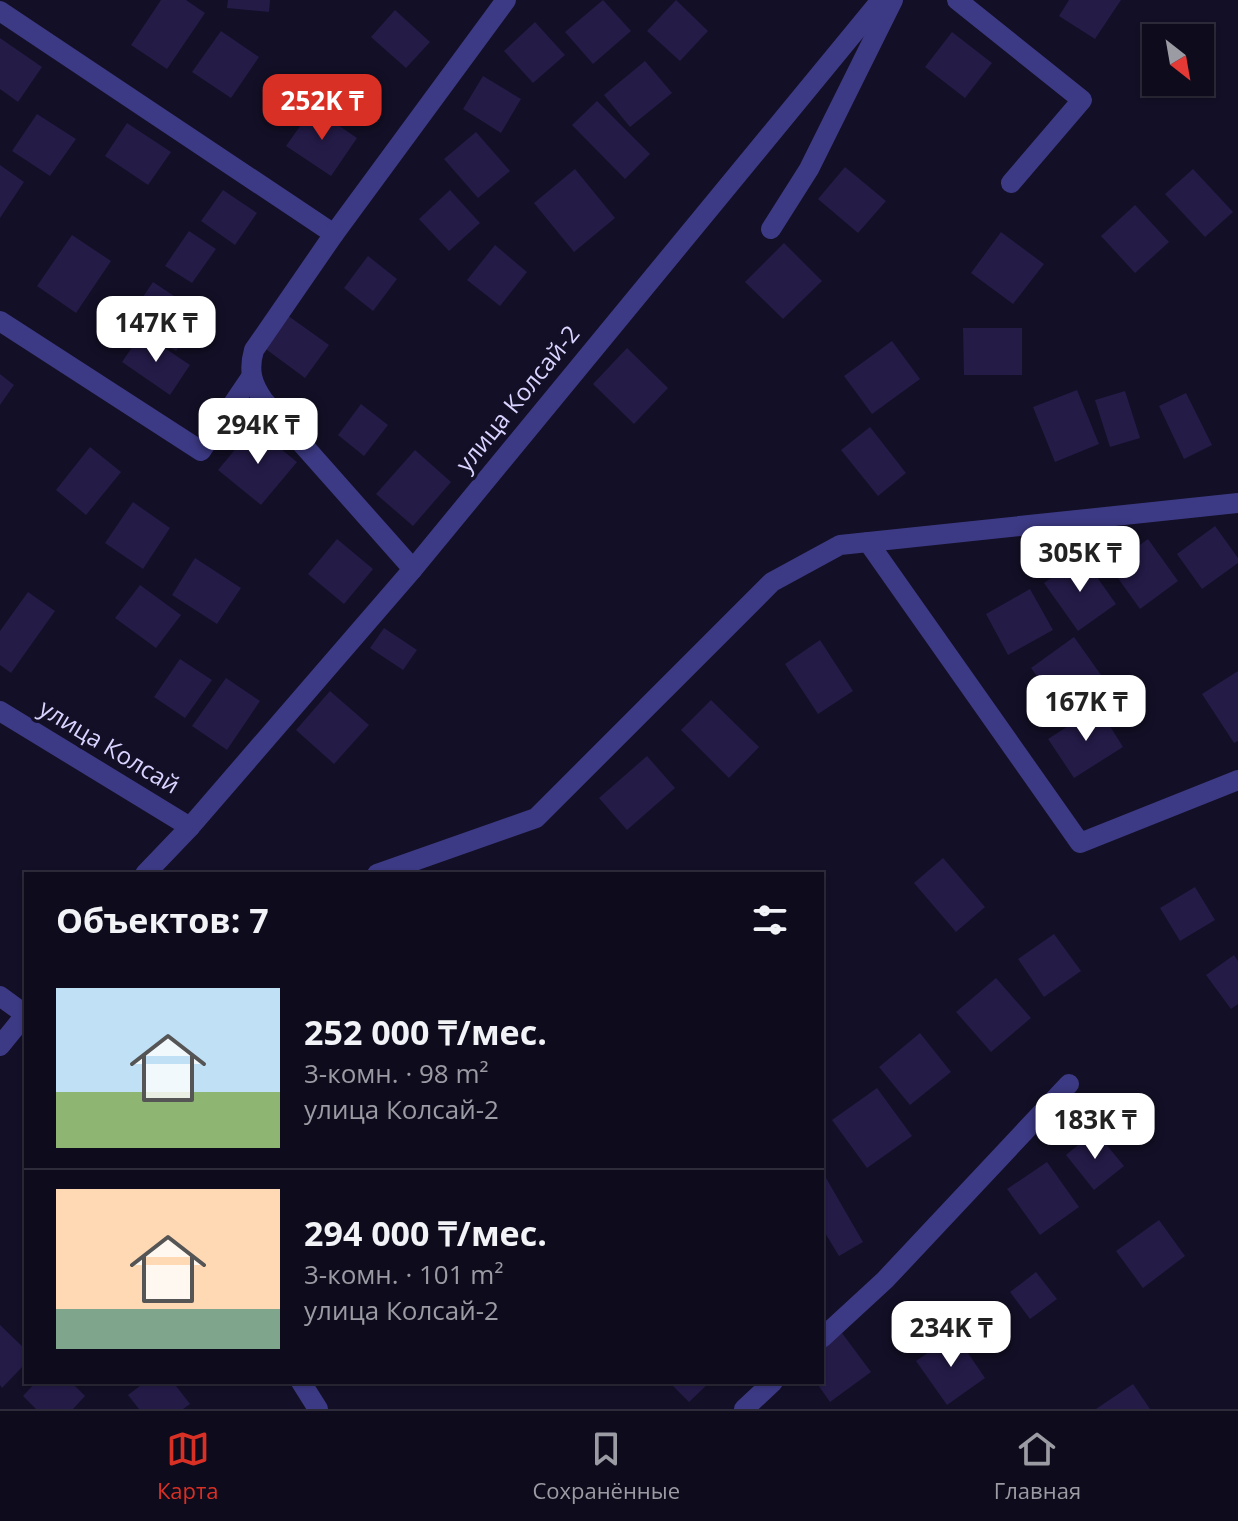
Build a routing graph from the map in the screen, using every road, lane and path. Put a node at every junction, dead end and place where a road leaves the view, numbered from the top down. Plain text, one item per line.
1 (506, 0) edge
2 (881, 0) edge
3 (893, 0) edge
4 (957, 0) edge
5 (0, 11) edge
6 (1011, 183) dead end
7 (771, 229) dead end
8 (334, 234) junction
9 (0, 321) edge
10 (251, 377) junction
11 (1238, 503) edge
12 (868, 542) junction
13 (413, 569) junction
14 (0, 711) edge
15 (1236, 785) edge
16 (190, 827) junction
17 (147, 872) edge
18 (383, 872) edge
19 (0, 996) edge
20 (24, 1014) edge
21 (24, 1017) edge
22 (0, 1046) edge
23 (1069, 1084) dead end
24 (824, 1336) edge
25 (302, 1384) edge
26 (771, 1384) edge
27 (318, 1409) edge
28 (744, 1409) edge

1 - 8 street
2 - 13 street, улица Колсай-2
3 - 7 street
4 - 6 street
5 - 8 street
8 - 10 street
9 - 10 street
10 - 13 street
11 - 12 street
12 - 15 street
12 - 18 street
13 - 16 street, улица Колсай-2
14 - 16 street, улица Колсай
16 - 17 street, улица Колсай-2
19 - 20 street
21 - 22 street
23 - 24 street
25 - 27 street
26 - 28 street

